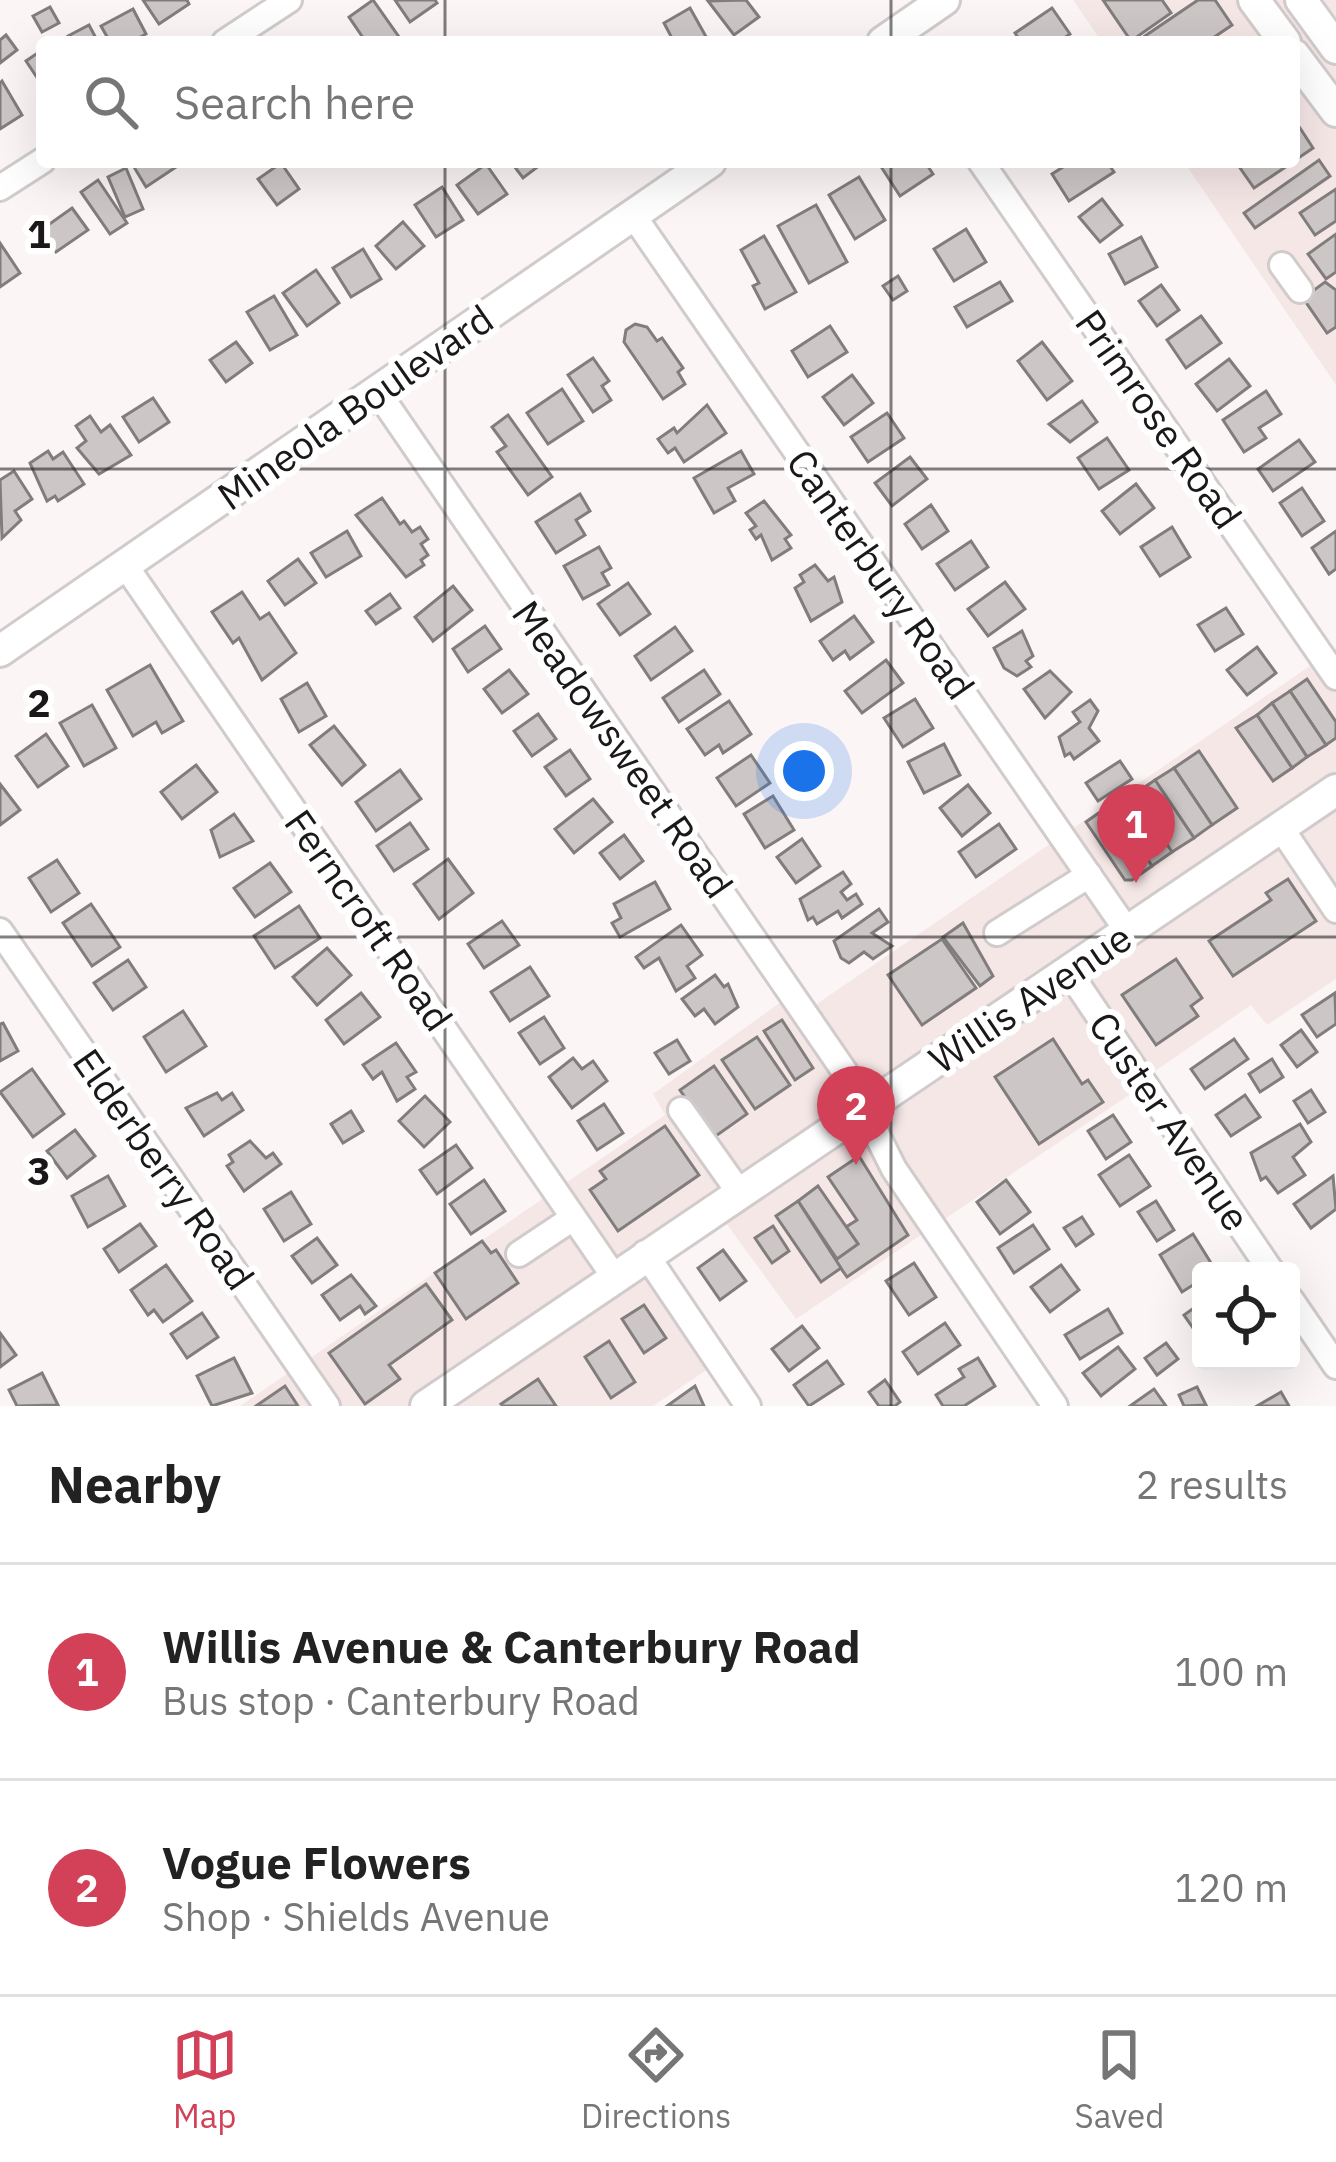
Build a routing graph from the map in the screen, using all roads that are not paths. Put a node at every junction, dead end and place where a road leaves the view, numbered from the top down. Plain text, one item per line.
1 (289, 0) edge
2 (944, 0) edge
3 (1254, 0) edge
4 (1301, 0) edge
5 (234, 36) edge
6 (897, 36) edge
7 (1281, 36) edge
8 (1336, 50) edge
9 (1301, 64) edge
10 (1336, 111) edge
11 (36, 165) edge
12 (701, 168) edge
13 (985, 168) edge
14 (0, 188) edge
15 (633, 215) junction
16 (1282, 265) dead end
17 (1300, 290) dead end
18 (377, 392) junction
19 (125, 565) junction
20 (0, 651) edge
21 (1336, 676) edge
22 (1336, 790) edge
23 (1281, 828) junction
24 (1089, 875) junction
25 (1336, 910) edge
26 (0, 931) edge
27 (1128, 932) junction
28 (997, 933) dead end
29 (1069, 972) junction
30 (681, 1110) dead end
31 (863, 1110) junction
32 (739, 1192) junction
33 (574, 1218) junction
34 (646, 1253) junction
35 (519, 1255) dead end
36 (1265, 1262) edge
37 (613, 1275) junction
38 (1300, 1313) edge
39 (1336, 1366) edge
40 (434, 1404) edge
41 (327, 1406) edge
42 (748, 1406) edge
43 (1055, 1406) edge

1 - 5 street
2 - 6 main road
3 - 7 main road
4 - 8 main road
8 - 9 street
9 - 10 main road
11 - 14 street
12 - 15 main road, Mineola Boulevard
13 - 21 street, Primrose Road
15 - 18 main road, Mineola Boulevard
15 - 24 street, Canterbury Road
16 - 17 street
18 - 19 main road, Mineola Boulevard
18 - 31 street, Meadowsweet Road
19 - 20 main road, Mineola Boulevard
19 - 33 street, Ferncroft Road
22 - 23 main road, Willis Avenue
23 - 25 street
23 - 27 main road, Willis Avenue
24 - 27 street, Canterbury Road
24 - 28 street
26 - 41 street, Elderberry Road
27 - 29 main road, Willis Avenue
29 - 31 main road, Willis Avenue
29 - 36 street, Custer Avenue
30 - 32 street
31 - 32 main road, Willis Avenue
31 - 43 street, Meadowsweet Road
32 - 34 main road, Willis Avenue
33 - 35 street
33 - 37 street, Ferncroft Road
34 - 37 main road, Willis Avenue
34 - 42 street
37 - 40 main road, Willis Avenue
38 - 39 street

